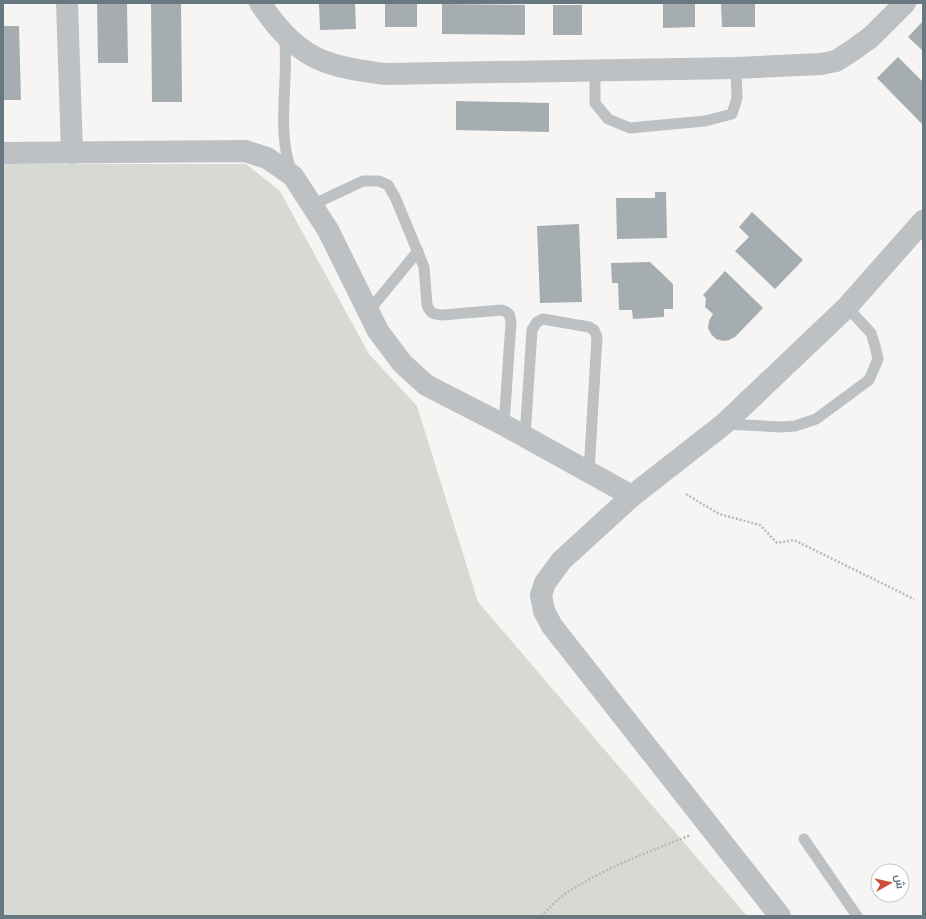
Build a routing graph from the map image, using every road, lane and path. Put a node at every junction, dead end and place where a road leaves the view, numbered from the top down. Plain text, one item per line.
1 (67, 3) edge
2 (260, 3) edge
3 (905, 3) edge
4 (285, 34) junction
5 (736, 68) junction
6 (596, 70) junction
7 (3, 153) edge
8 (72, 153) junction
9 (294, 178) junction
10 (312, 205) junction
11 (923, 221) edge
12 (418, 251) junction
13 (847, 307) junction
14 (368, 312) junction
15 (724, 424) junction
16 (504, 425) junction
17 (525, 437) junction
18 (588, 472) junction
19 (686, 494) dead end
20 (632, 496) junction
21 (914, 599) dead end
22 (710, 828) junction
23 (804, 839) dead end
24 (540, 916) edge
25 (780, 916) edge
26 (855, 916) edge

1 - 8 street
2 - 4 street
3 - 5 street
4 - 6 street
4 - 9 lane
5 - 6 street
5 - 6 lane
7 - 8 street
8 - 9 street
9 - 10 street
10 - 12 lane
10 - 14 street
11 - 13 street
12 - 14 lane
12 - 16 lane
13 - 15 street
13 - 15 lane
14 - 16 street
15 - 20 street
16 - 17 street
17 - 18 street
17 - 18 lane
18 - 20 street
19 - 21 path
20 - 22 street
22 - 24 path
22 - 25 street
23 - 26 lane

